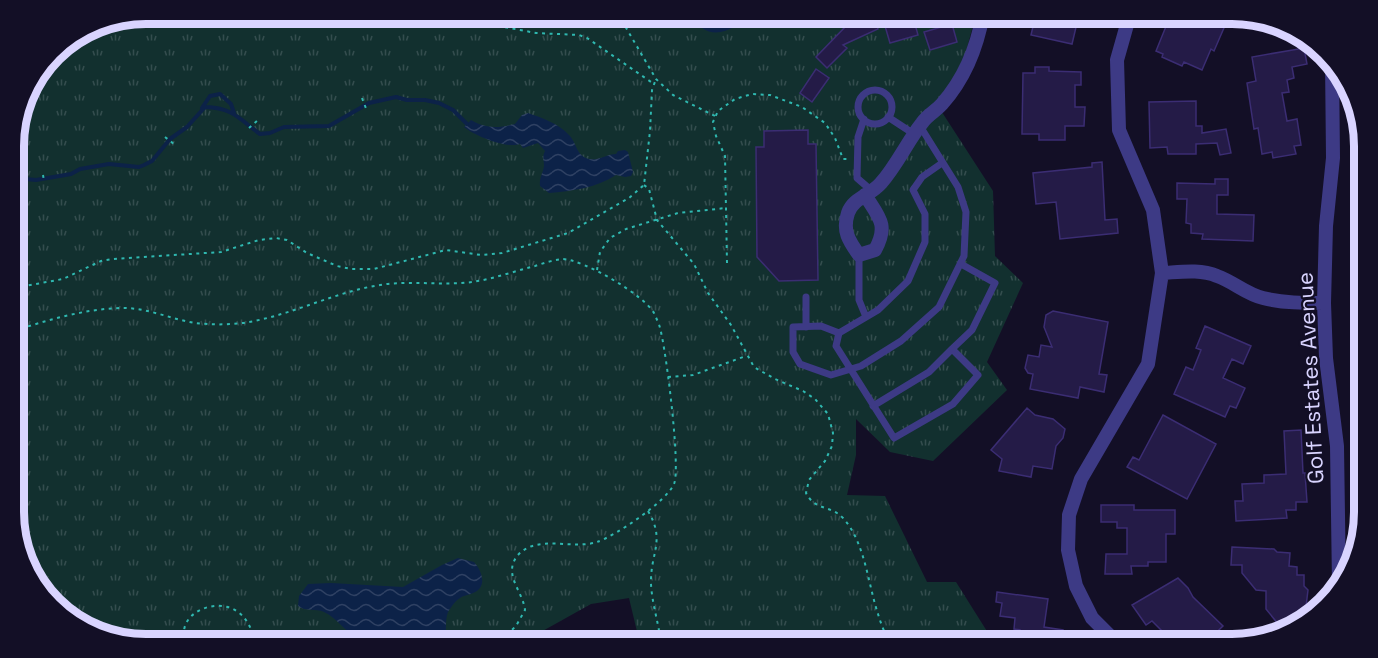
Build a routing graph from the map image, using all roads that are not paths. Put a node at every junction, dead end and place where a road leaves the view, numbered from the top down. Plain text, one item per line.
1 (981, 24) edge
2 (1127, 24) edge
3 (1332, 77) edge
4 (888, 117) junction
5 (864, 119) junction
6 (917, 130) junction
7 (942, 163) junction
8 (868, 193) junction
9 (859, 255) junction
10 (960, 264) junction
11 (1162, 273) junction
12 (806, 297) dead end
13 (1324, 303) junction
14 (866, 317) junction
15 (806, 327) junction
16 (838, 333) junction
17 (952, 349) junction
18 (849, 369) junction
19 (873, 406) junction
20 (1339, 571) edge
21 (1108, 634) edge

1 - 6 street
2 - 11 street
3 - 13 street, Golf Estates Avenue
4 - 5 lane
4 - 5 lane
4 - 6 lane
5 - 8 lane
6 - 7 lane
6 - 8 street
7 - 10 lane
7 - 14 lane
8 - 9 street
8 - 9 street
9 - 14 lane
10 - 17 lane
10 - 18 lane
11 - 13 street
11 - 21 street
12 - 15 lane
13 - 20 street, Golf Estates Avenue
14 - 16 lane
15 - 16 lane
15 - 18 lane
16 - 18 lane
17 - 19 lane
17 - 19 lane
18 - 19 lane

